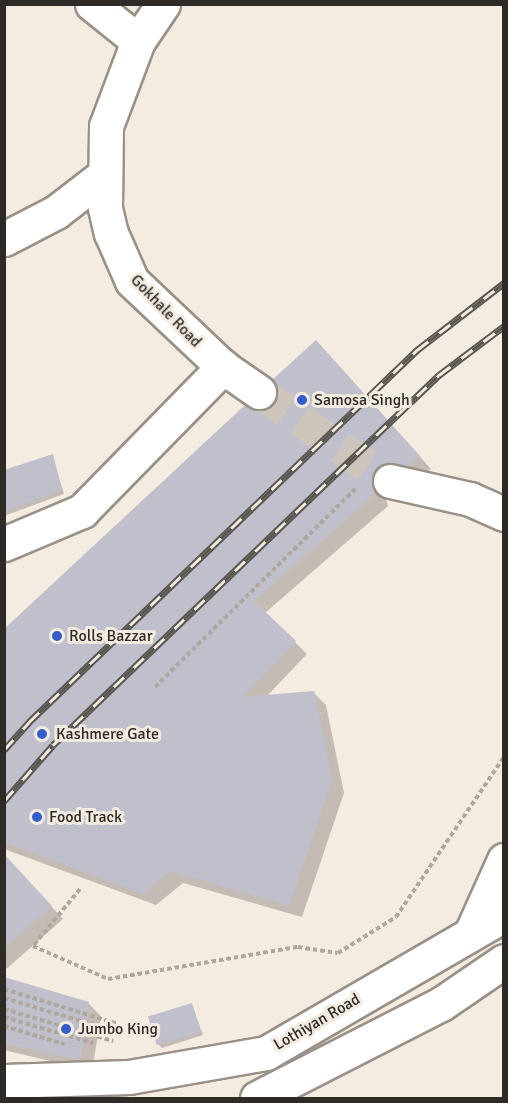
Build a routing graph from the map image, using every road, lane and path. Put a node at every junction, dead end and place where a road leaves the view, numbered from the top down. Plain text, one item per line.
1 (92, 4) edge
2 (162, 4) edge
3 (138, 41) junction
4 (104, 175) junction
5 (4, 239) edge
6 (223, 367) junction
7 (258, 393) tunnel mouth
8 (378, 480) joint
9 (504, 514) edge
10 (4, 544) edge
11 (155, 687) dead end
12 (504, 758) edge
13 (504, 860) edge
14 (80, 889) dead end
15 (504, 915) edge
16 (472, 931) junction
17 (504, 961) edge
18 (4, 990) edge
19 (4, 998) edge
20 (4, 1009) edge
21 (4, 1017) edge
22 (118, 1024) dead end
23 (4, 1026) edge
24 (116, 1031) dead end
25 (113, 1041) dead end
26 (100, 1046) dead end
27 (73, 1047) dead end
28 (4, 1081) edge
29 (257, 1098) edge

1 - 3 street
2 - 3 street, Gokhale Road
3 - 4 street, Gokhale Road
4 - 5 street
4 - 6 street, Gokhale Road
6 - 7 street, Gokhale Road
6 - 10 street
8 - 9 street
8 - 11 path
12 - 14 path
13 - 16 street
15 - 16 street, Lothiyan Road
16 - 28 street, Lothiyan Road
17 - 29 street
18 - 22 path
19 - 24 path
20 - 25 path
21 - 26 path
23 - 27 path

